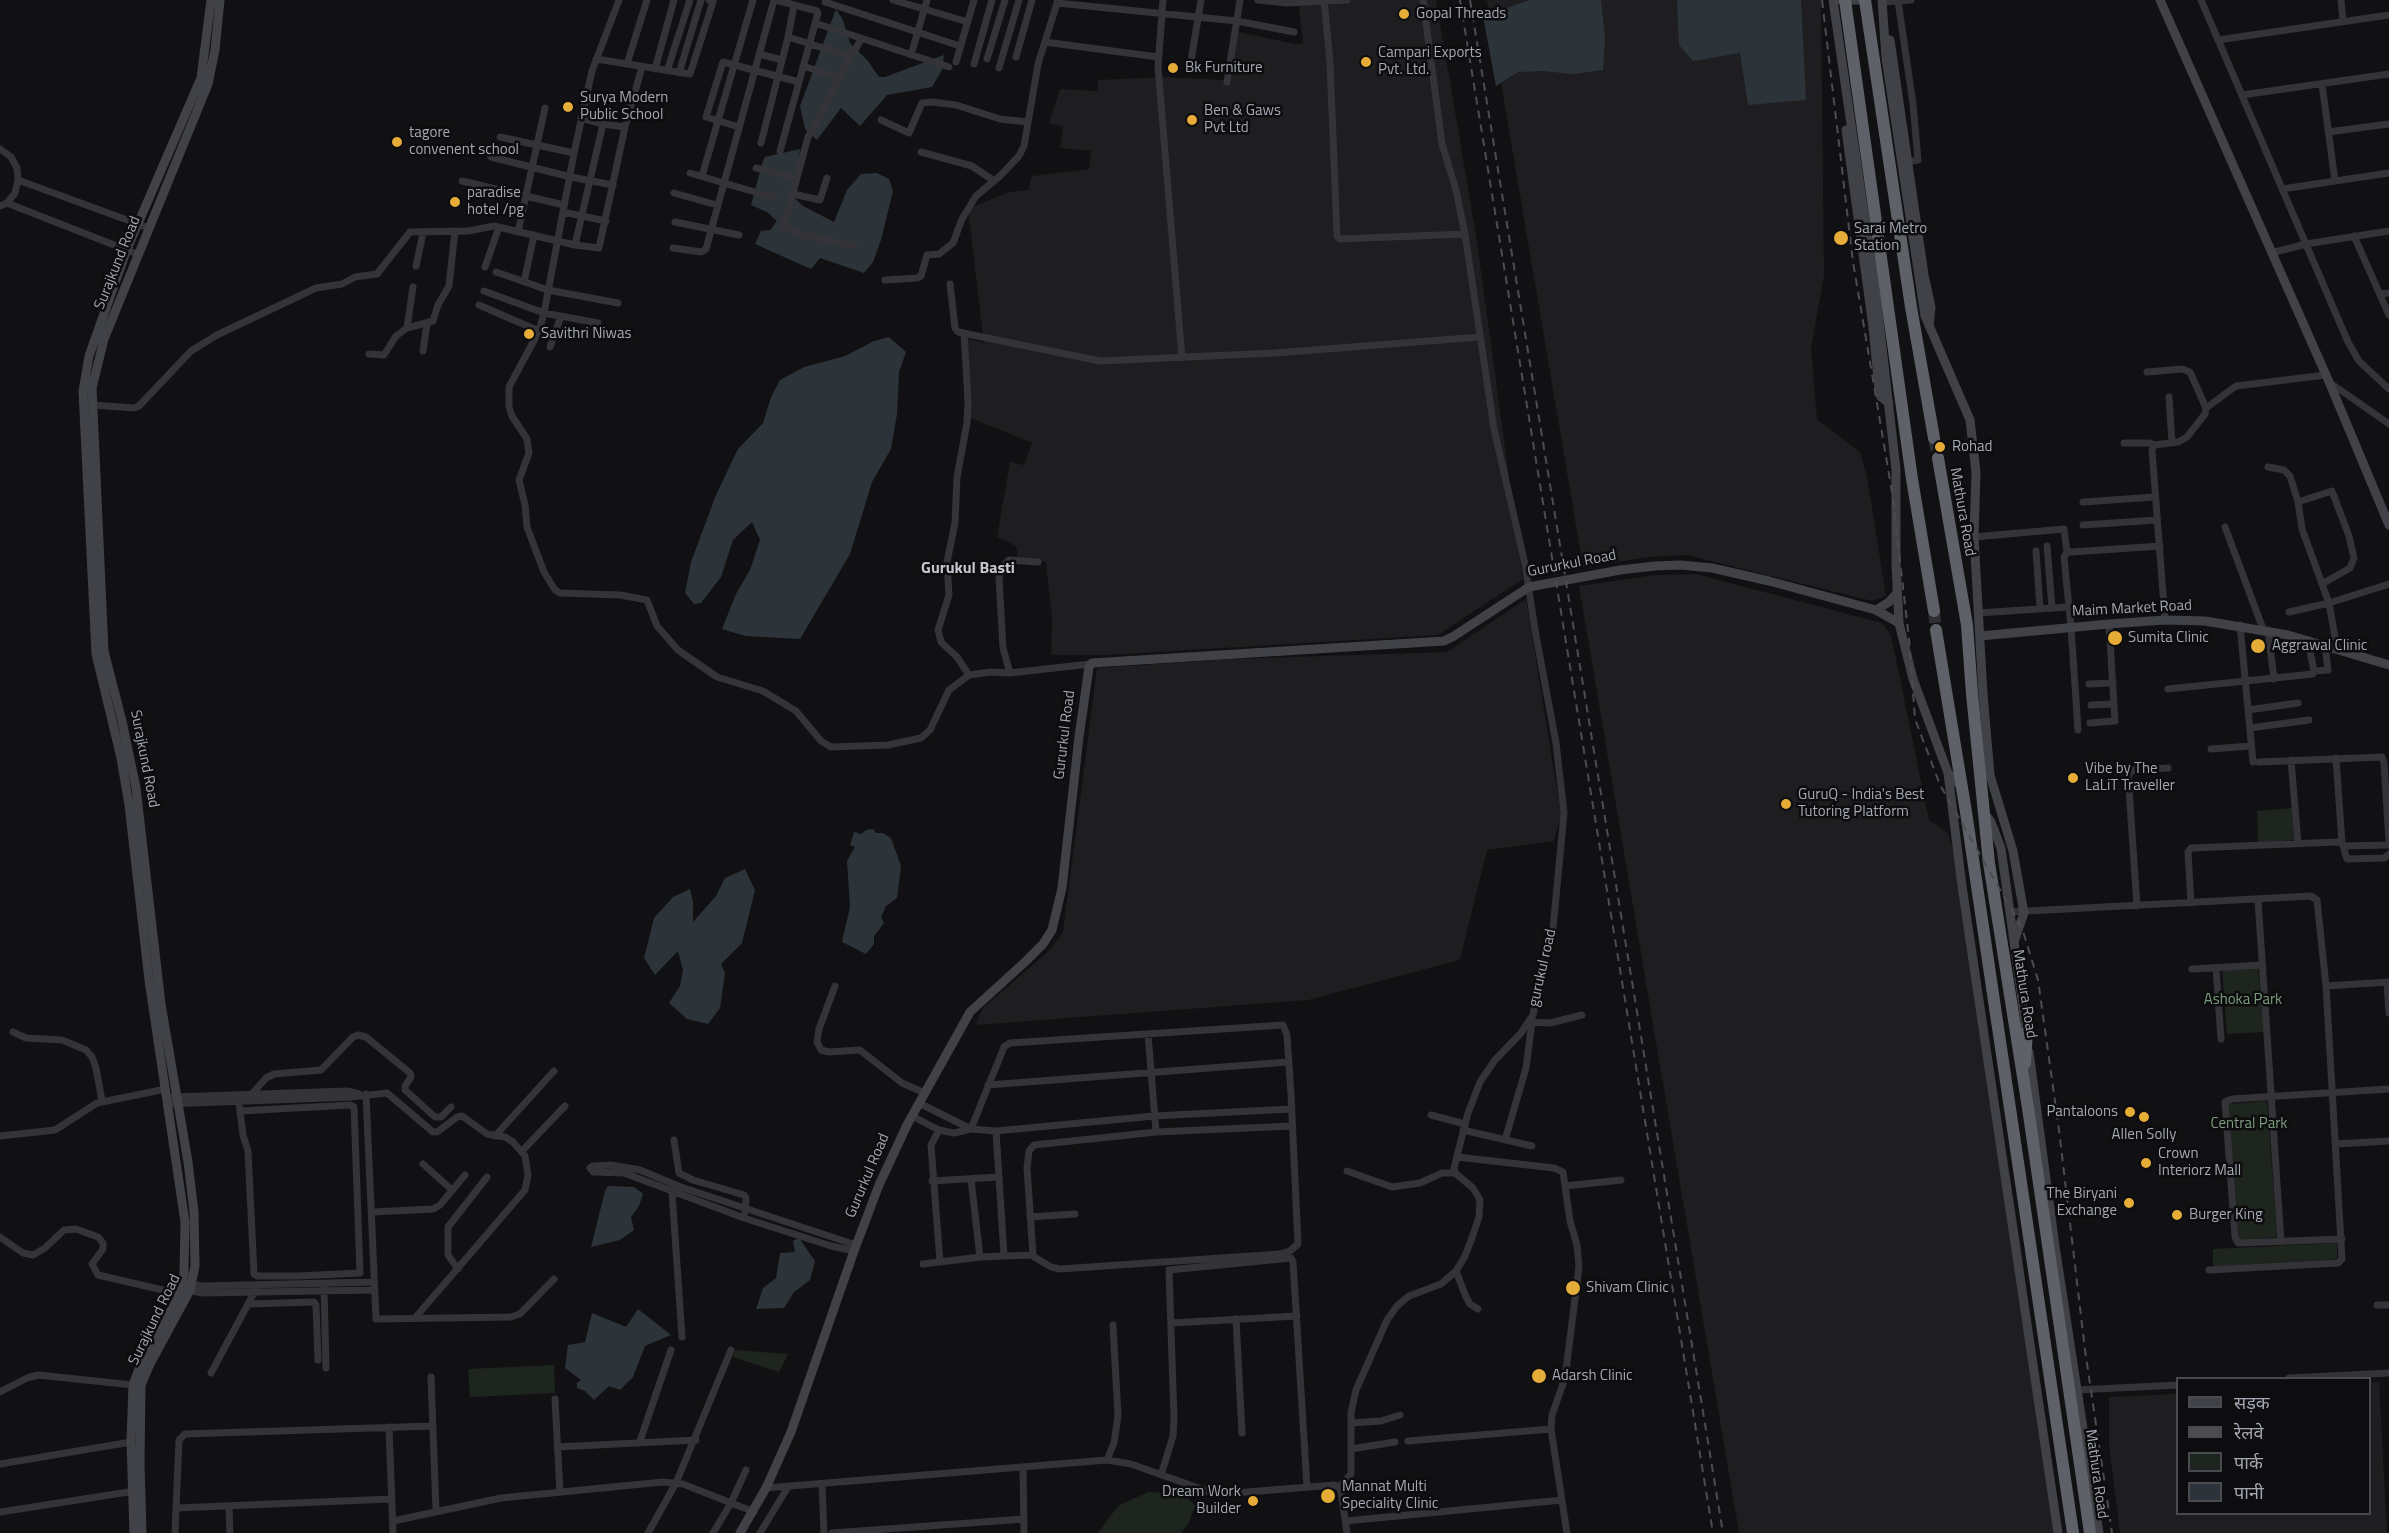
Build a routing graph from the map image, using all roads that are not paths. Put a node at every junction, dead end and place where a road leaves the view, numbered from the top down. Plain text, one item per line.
1 (211, 0) edge
2 (220, 0) edge
3 (619, 0) edge
4 (647, 0) edge
5 (674, 0) edge
6 (690, 0) edge
7 (701, 0) edge
8 (709, 0) edge
9 (753, 0) edge
10 (775, 0) edge
11 (893, 0) edge
12 (927, 0) edge
13 (974, 0) edge
14 (992, 0) edge
15 (1005, 0) edge
16 (1019, 0) edge
17 (1032, 0) edge
18 (1163, 0) edge
19 (1201, 0) edge
20 (1240, 0) edge
21 (1258, 0) edge
22 (1347, 0) edge
23 (1423, 0) edge
24 (1840, 0) edge
25 (1845, 0) edge
26 (1864, 0) edge
27 (1911, 0) edge
28 (2160, 0) edge
29 (2202, 0) edge
30 (2340, 0) edge
31 (1057, 1) edge
32 (1324, 1) edge
33 (1882, 1) edge
34 (1898, 1) edge
35 (825, 2) dead end
36 (794, 5) junction
37 (1834, 5) edge
38 (923, 10) junction
39 (1161, 14) junction
40 (2389, 15) edge
41 (1199, 16) junction
42 (1237, 21) junction
43 (2343, 21) junction
44 (968, 22) junction
45 (815, 23) junction
46 (1884, 25) junction
47 (1294, 32) dead end
48 (916, 33) junction
49 (788, 37) junction
50 (861, 39) junction
51 (2218, 40) junction
52 (810, 42) junction
53 (1045, 42) junction
54 (960, 46) junction
55 (759, 54) junction
56 (911, 56) junction
57 (852, 57) junction
58 (1016, 57) dead end
59 (1158, 57) junction
60 (596, 59) junction
61 (987, 59) dead end
62 (782, 60) junction
63 (1191, 61) dead end
64 (956, 62) dead end
65 (627, 64) junction
66 (974, 64) dead end
67 (735, 65) junction
68 (803, 66) junction
69 (642, 67) junction
70 (949, 67) dead end
71 (999, 68) dead end
72 (655, 69) junction
73 (754, 71) junction
74 (667, 72) junction
75 (679, 73) junction
76 (2389, 74) edge
77 (777, 76) junction
78 (841, 78) junction
79 (799, 82) junction
80 (1227, 82) dead end
81 (2322, 84) junction
82 (2242, 95) junction
83 (545, 108) dead end
84 (581, 118) junction
85 (880, 120) dead end
86 (720, 121) junction
87 (1028, 122) junction
88 (2389, 123) edge
89 (603, 124) junction
90 (625, 127) junction
91 (739, 127) junction
92 (2328, 132) junction
93 (500, 137) dead end
94 (761, 143) dead end
95 (537, 146) junction
96 (0, 149) edge
97 (780, 151) dead end
98 (921, 152) dead end
99 (574, 153) junction
100 (491, 157) dead end
101 (1908, 162) junction
102 (532, 167) junction
103 (756, 168) dead end
104 (690, 172) dead end
105 (2389, 173) edge
106 (702, 176) junction
107 (571, 177) junction
108 (797, 178) junction
109 (827, 178) dead end
110 (18, 180) junction
111 (590, 180) junction
112 (462, 181) dead end
113 (994, 181) junction
114 (2335, 181) junction
115 (723, 182) junction
116 (613, 185) junction
117 (2282, 189) junction
118 (675, 193) dead end
119 (793, 194) junction
120 (526, 197) junction
121 (775, 198) dead end
122 (717, 204) junction
123 (3, 205) edge
124 (564, 208) junction
125 (581, 216) junction
126 (606, 220) junction
127 (675, 222) dead end
128 (138, 224) junction
129 (499, 227) junction
130 (149, 228) junction
131 (710, 228) junction
132 (455, 231) junction
133 (2389, 231) edge
134 (518, 232) junction
135 (423, 233) junction
136 (1465, 234) junction
137 (534, 235) junction
138 (739, 235) dead end
139 (2354, 236) junction
140 (558, 241) junction
141 (2306, 244) junction
142 (575, 245) junction
143 (855, 246) dead end
144 (674, 248) dead end
145 (127, 249) junction
146 (2271, 253) junction
147 (137, 254) junction
148 (416, 266) dead end
149 (485, 267) dead end
150 (496, 272) dead end
151 (1920, 273) junction
152 (885, 280) dead end
153 (524, 282) junction
154 (950, 284) dead end
155 (414, 287) dead end
156 (548, 290) junction
157 (484, 291) dead end
158 (2389, 292) edge
159 (2380, 294) junction
160 (618, 303) dead end
161 (479, 304) dead end
162 (544, 313) junction
163 (2389, 315) edge
164 (561, 316) junction
165 (598, 323) dead end
166 (427, 324) junction
167 (406, 328) junction
168 (539, 331) junction
169 (964, 333) junction
170 (1480, 337) junction
171 (550, 347) dead end
172 (423, 351) dead end
173 (369, 354) dead end
174 (1182, 358) junction
175 (2147, 372) dead end
176 (2327, 379) junction
177 (2389, 389) edge
178 (2169, 397) dead end
179 (92, 405) junction
180 (2206, 408) junction
181 (2389, 424) edge
182 (1934, 438) tunnel mouth
183 (2172, 442) junction
184 (2124, 443) dead end
185 (2154, 445) junction
186 (1938, 458) tunnel mouth
187 (2268, 467) dead end
188 (2156, 497) junction
189 (2083, 502) dead end
190 (2298, 502) junction
191 (2157, 520) junction
192 (2083, 525) dead end
193 (2389, 525) edge
194 (2225, 527) dead end
195 (1974, 537) junction
196 (2047, 546) dead end
197 (2160, 546) junction
198 (2036, 551) dead end
199 (2067, 552) junction
200 (1038, 562) dead end
201 (2322, 584) junction
202 (2389, 584) edge
203 (1529, 587) junction
204 (1897, 593) junction
205 (2330, 603) junction
206 (2069, 607) junction
207 (2040, 608) junction
208 (2052, 608) junction
209 (1876, 609) junction
210 (1934, 611) tunnel mouth
211 (2289, 612) dead end
212 (1978, 613) junction
213 (2165, 620) junction
214 (1899, 623) junction
215 (2109, 624) junction
216 (2240, 625) junction
217 (2071, 627) junction
218 (1936, 630) tunnel mouth
219 (2266, 630) junction
220 (1980, 636) junction
221 (2308, 641) junction
222 (2325, 645) junction
223 (2337, 648) junction
224 (1090, 664) junction
225 (2389, 665) edge
226 (2314, 671) junction
227 (1010, 673) junction
228 (969, 675) junction
229 (2274, 679) junction
230 (2113, 682) junction
231 (2245, 682) junction
232 (2089, 684) dead end
233 (2168, 689) dead end
234 (2298, 703) dead end
235 (2114, 704) junction
236 (2091, 705) dead end
237 (2248, 710) junction
238 (2309, 720) dead end
239 (2090, 723) dead end
240 (2250, 728) junction
241 (2078, 730) dead end
242 (2252, 746) junction
243 (2211, 749) dead end
244 (2336, 758) junction
245 (2291, 760) junction
246 (2168, 768) dead end
247 (1948, 773) junction
248 (1962, 787) junction
249 (1983, 810) junction
250 (2298, 843) junction
251 (2389, 843) edge
252 (2343, 845) junction
253 (2389, 854) edge
254 (2258, 900) junction
255 (2191, 903) junction
256 (2137, 906) junction
257 (2009, 912) junction
258 (2024, 913) junction
259 (2014, 942) junction
260 (2262, 966) junction
261 (2216, 968) junction
262 (2192, 969) dead end
263 (2388, 982) edge
264 (835, 986) dead end
265 (2326, 986) junction
266 (2389, 1013) edge
267 (1582, 1016) dead end
268 (1531, 1022) junction
269 (2026, 1031) junction
270 (13, 1032) dead end
271 (1148, 1034) junction
272 (2220, 1039) dead end
273 (1288, 1062) junction
274 (554, 1071) dead end
275 (1151, 1074) junction
276 (2024, 1083) junction
277 (988, 1085) junction
278 (2389, 1089) edge
279 (2333, 1092) junction
280 (926, 1093) junction
281 (251, 1095) junction
282 (364, 1095) junction
283 (2271, 1096) junction
284 (171, 1098) junction
285 (238, 1099) junction
286 (102, 1101) junction
287 (919, 1103) junction
288 (451, 1107) dead end
289 (565, 1107) dead end
290 (1291, 1109) junction
291 (240, 1111) junction
292 (1431, 1115) dead end
293 (912, 1116) junction
294 (1154, 1116) junction
295 (1292, 1126) junction
296 (1464, 1127) junction
297 (939, 1130) junction
298 (971, 1130) junction
299 (996, 1131) junction
300 (1156, 1132) junction
301 (0, 1136) edge
302 (495, 1136) junction
303 (674, 1140) dead end
304 (1505, 1140) junction
305 (2389, 1141) edge
306 (2337, 1144) junction
307 (1532, 1146) dead end
308 (522, 1151) junction
309 (1457, 1158) junction
310 (423, 1164) dead end
311 (1347, 1171) dead end
312 (1455, 1173) junction
313 (465, 1175) dead end
314 (487, 1177) dead end
315 (999, 1177) junction
316 (971, 1179) junction
317 (1621, 1180) dead end
318 (932, 1181) junction
319 (1565, 1186) junction
320 (452, 1190) junction
321 (672, 1192) junction
322 (746, 1208) junction
323 (372, 1212) junction
324 (1076, 1214) dead end
325 (1030, 1217) junction
326 (744, 1218) junction
327 (0, 1237) edge
328 (2342, 1239) junction
329 (2281, 1242) junction
330 (855, 1248) junction
331 (1004, 1255) junction
332 (1033, 1256) junction
333 (980, 1257) junction
334 (940, 1262) junction
335 (923, 1264) dead end
336 (458, 1269) junction
337 (2209, 1270) dead end
338 (1456, 1271) junction
339 (298, 1276) junction
340 (554, 1279) dead end
341 (297, 1285) junction
342 (373, 1286) junction
343 (324, 1287) junction
344 (185, 1288) junction
345 (256, 1288) junction
346 (308, 1291) junction
347 (308, 1301) junction
348 (248, 1304) junction
349 (2377, 1305) dead end
350 (2389, 1305) edge
351 (1478, 1309) dead end
352 (1297, 1316) junction
353 (415, 1318) junction
354 (1236, 1319) junction
355 (1171, 1323) junction
356 (1113, 1325) dead end
357 (682, 1337) dead end
358 (671, 1350) dead end
359 (731, 1350) dead end
360 (318, 1360) dead end
361 (326, 1368) dead end
362 (212, 1373) dead end
363 (2389, 1373) edge
364 (431, 1377) dead end
365 (2309, 1377) edge
366 (133, 1385) junction
367 (2176, 1385) edge
368 (2076, 1390) junction
369 (0, 1392) edge
370 (555, 1399) dead end
371 (1400, 1415) dead end
372 (1351, 1423) junction
373 (433, 1426) junction
374 (389, 1427) junction
375 (1551, 1429) junction
376 (1242, 1433) dead end
377 (696, 1440) junction
378 (640, 1441) junction
379 (1408, 1441) dead end
380 (131, 1442) junction
381 (1395, 1442) dead end
382 (557, 1447) junction
383 (1351, 1449) junction
384 (1107, 1460) junction
385 (0, 1464) edge
386 (1023, 1469) junction
387 (746, 1470) dead end
388 (1161, 1475) junction
389 (676, 1483) junction
390 (822, 1484) junction
391 (788, 1486) junction
392 (1307, 1487) junction
393 (1339, 1487) junction
394 (766, 1488) junction
395 (137, 1491) junction
396 (560, 1492) junction
397 (391, 1499) junction
398 (1562, 1500) junction
399 (2068, 1501) junction
400 (731, 1503) junction
401 (229, 1507) junction
402 (177, 1508) junction
403 (436, 1511) junction
404 (0, 1512) edge
405 (754, 1512) junction
406 (1024, 1519) junction
407 (393, 1521) junction
408 (1346, 1521) junction
409 (134, 1533) edge
410 (142, 1533) edge
411 (175, 1533) edge
412 (230, 1533) edge
413 (393, 1533) edge
414 (648, 1533) edge
415 (713, 1533) edge
416 (740, 1533) edge
417 (760, 1533) edge
418 (824, 1533) edge
419 (832, 1533) edge
420 (1024, 1533) edge
421 (1347, 1533) edge
422 (1567, 1533) edge
423 (2058, 1533) edge
424 (2067, 1533) edge
425 (2073, 1533) edge
426 (2091, 1533) edge
427 (2099, 1533) edge

1 - 128 main road, Surajkund Road
2 - 130 main road, Surajkund Road
3 - 60 street
4 - 65 street
5 - 72 street
6 - 74 street
7 - 75 street
8 - 75 street
9 - 67 street
10 - 36 street
10 - 55 street
11 - 38 street
12 - 38 street
13 - 44 street
14 - 66 street
15 - 61 street
16 - 71 street
17 - 58 street
18 - 39 street
19 - 41 street
20 - 42 street
21 - 32 street
22 - 32 street
23 - 136 street, gurukul road
24 - 26 main road
25 - 210 highway
26 - 182 highway
27 - 34 street
28 - 146 main road
29 - 51 street
30 - 43 street
31 - 39 street
31 - 53 street
32 - 136 street
33 - 34 street
33 - 46 main road, Mathura Road
34 - 101 street
35 - 48 street
36 - 45 street
36 - 49 street
37 - 204 main road
38 - 44 street
38 - 48 street
39 - 41 street
39 - 59 street
40 - 43 street
41 - 42 street
41 - 63 street
42 - 47 street
42 - 80 street
43 - 51 street
44 - 54 street
45 - 50 street
45 - 52 street
46 - 101 main road
46 - 151 main road, Mathura Road
48 - 54 street
48 - 56 street
49 - 52 street
49 - 62 street
50 - 56 street
50 - 57 street
51 - 82 street
52 - 57 street
52 - 68 street
53 - 59 street
53 - 87 street
54 - 64 street
55 - 62 street
55 - 73 street
56 - 70 street
57 - 78 street
59 - 174 street
60 - 65 street
60 - 84 street
62 - 77 street
65 - 69 street
67 - 73 street
67 - 86 street
67 - 86 street
68 - 78 street
68 - 79 street
69 - 72 street
69 - 90 street
72 - 74 street
73 - 77 street
73 - 91 street
74 - 75 street
76 - 81 street
77 - 79 street
77 - 94 street
78 - 108 street
79 - 97 street
81 - 82 street
81 - 92 street
82 - 117 street
83 - 95 street
84 - 89 street
84 - 99 street
85 - 87 street
86 - 91 street
86 - 106 street
87 - 113 street
88 - 92 street
89 - 90 street
89 - 111 street
90 - 116 street
91 - 115 street
92 - 114 street
93 - 95 street
95 - 99 street
95 - 102 street
96 - 110 street
98 - 113 street
99 - 107 street
100 - 102 street
101 - 151 main road
102 - 107 street
102 - 120 street
103 - 108 street
104 - 106 street
105 - 114 street
106 - 115 street
107 - 111 street
107 - 124 street
108 - 119 street
109 - 119 street
110 - 123 street
110 - 128 street
111 - 116 street
111 - 125 street
112 - 120 street
113 - 152 street
114 - 117 street
115 - 121 street
115 - 122 street
116 - 126 street
117 - 141 street
118 - 122 street
119 - 143 street
120 - 124 street
120 - 134 street
122 - 131 street
123 - 145 street
124 - 125 street
124 - 140 street
125 - 126 street
125 - 142 street
126 - 142 street
127 - 131 street
128 - 130 street
128 - 145 main road, Surajkund Road
129 - 132 street
129 - 134 street
129 - 149 street
130 - 147 main road, Surajkund Road
131 - 138 street
131 - 144 street
132 - 135 street
132 - 166 street
133 - 139 street
134 - 137 street
135 - 148 street
135 - 179 street
136 - 170 street, gurukul road
137 - 140 street
137 - 153 street
139 - 141 street
139 - 159 street
140 - 142 street
140 - 156 street
141 - 146 street
141 - 177 street
145 - 147 street
145 - 284 main road, Surajkund Road
146 - 176 main road
147 - 179 main road, Surajkund Road
150 - 153 street
151 - 195 main road, Mathura Road
153 - 156 street
154 - 169 street
155 - 167 street
156 - 160 street
156 - 162 street
157 - 162 street
158 - 159 street
159 - 163 street
161 - 168 street
162 - 164 street
162 - 168 street
164 - 165 street
164 - 171 street
166 - 167 street
166 - 172 street
167 - 173 street
168 - 228 street
169 - 174 street
169 - 228 street
170 - 174 street
170 - 203 street, gurukul road
175 - 180 street
176 - 180 street
176 - 181 street
176 - 193 main road
178 - 183 street
179 - 284 main road, Surajkund Road
180 - 183 street
183 - 185 street
184 - 185 street
185 - 188 street
186 - 249 highway, Mathura Road
187 - 190 street
188 - 189 street
188 - 191 street
190 - 201 street
190 - 201 street
191 - 192 street
191 - 197 street
194 - 219 street
195 - 199 street
195 - 212 main road, Mathura Road
196 - 208 street
197 - 199 street
197 - 213 street
198 - 207 street
199 - 206 street
200 - 227 street
201 - 205 street
202 - 205 street
203 - 209 main road, Gururkul Road
203 - 224 main road, Gururkul Road
203 - 268 street, gurukul road
204 - 209 main road
204 - 214 main road
205 - 211 street
205 - 223 street
206 - 208 street
206 - 217 street
207 - 208 street
207 - 212 street
209 - 214 main road, Gururkul Road
212 - 220 main road, Mathura Road
213 - 215 main road, Maim Market Road
213 - 216 main road, Maim Market Road
214 - 247 main road
215 - 217 main road, Maim Market Road
215 - 230 street
216 - 219 main road, Maim Market Road
216 - 231 street
217 - 220 main road, Maim Market Road
217 - 241 street
218 - 248 highway, Mathura Road
219 - 221 main road, Maim Market Road
219 - 229 street
220 - 258 main road, Mathura Road
221 - 222 main road, Maim Market Road
221 - 226 street
222 - 223 main road, Maim Market Road
222 - 226 street
223 - 225 main road, Maim Market Road
224 - 227 street
224 - 280 main road, Gururkul Road
226 - 229 street
227 - 228 street
229 - 231 street
230 - 232 street
230 - 235 street
231 - 233 street
231 - 237 street
234 - 237 street
235 - 236 street
235 - 239 street
237 - 240 street
238 - 240 street
240 - 242 street
242 - 243 street
242 - 245 street
244 - 245 street
244 - 251 street
244 - 252 street
245 - 250 street
246 - 256 street
247 - 248 main road
247 - 423 main road
248 - 399 highway, Mathura Road
249 - 257 main road
249 - 276 highway, Mathura Road
250 - 252 street
250 - 255 street
251 - 252 street
252 - 253 street
254 - 255 street
254 - 260 street
254 - 265 street
255 - 256 street
256 - 258 street
257 - 258 street
257 - 259 main road
258 - 259 main road, Mathura Road
259 - 269 main road
260 - 261 street
260 - 283 street
261 - 262 street
261 - 272 street
263 - 265 street
263 - 266 street
264 - 280 street
265 - 279 street
267 - 268 street
268 - 296 street, gurukul road
268 - 304 street
269 - 276 highway
269 - 368 main road
270 - 286 street
271 - 273 street
271 - 275 street
271 - 277 street
273 - 275 street
273 - 290 street
274 - 302 street
275 - 277 street
275 - 294 street
276 - 426 highway, Mathura Road
277 - 298 street
278 - 279 street
279 - 283 street
279 - 306 street
280 - 287 main road, Gururkul Road
281 - 282 street
281 - 285 street
281 - 288 street
282 - 285 street
282 - 302 street
282 - 323 street
283 - 329 street
283 - 329 street
284 - 285 street
284 - 286 street
284 - 344 main road, Surajkund Road
285 - 291 street
286 - 301 street
287 - 293 main road, Gururkul Road
287 - 298 street
289 - 308 street
290 - 294 street
290 - 295 street
291 - 339 street
291 - 339 street
292 - 296 street
293 - 297 street
293 - 330 main road, Gururkul Road
294 - 299 street
294 - 300 street
295 - 300 street
295 - 332 street
296 - 304 street
296 - 309 street, gurukul road
297 - 298 street
297 - 318 street
298 - 299 street
299 - 315 street
300 - 325 street
302 - 308 street
303 - 322 street
304 - 307 street
305 - 306 street
306 - 328 street
308 - 336 street
309 - 312 street, gurukul road
309 - 319 street
310 - 320 street
311 - 312 street
312 - 338 street
313 - 320 street
314 - 336 street
315 - 316 street
315 - 331 street
316 - 318 street
316 - 333 street
317 - 319 street
318 - 334 street
319 - 375 street
320 - 323 street
321 - 322 street
321 - 326 street
321 - 357 street
322 - 326 street
322 - 330 street
323 - 342 street
324 - 325 street
325 - 332 street
326 - 330 street
327 - 344 street
328 - 329 street
328 - 337 street
330 - 394 main road, Gururkul Road
331 - 332 street
331 - 333 street
333 - 334 street
334 - 335 street
336 - 353 street
338 - 351 street
338 - 372 street
339 - 341 street
340 - 353 street
341 - 343 street
341 - 345 street
342 - 343 street
342 - 353 street
343 - 346 street
343 - 361 street
344 - 345 street
344 - 366 main road, Surajkund Road
344 - 395 main road, Surajkund Road
345 - 346 street
345 - 348 street
346 - 347 street
347 - 348 street
347 - 360 street
348 - 362 street
349 - 350 street
352 - 354 street
352 - 355 street
352 - 392 street
354 - 355 street
354 - 376 street
355 - 388 street
356 - 384 street
358 - 378 street
359 - 377 street
363 - 365 street
364 - 373 street
366 - 369 street
366 - 380 main road, Surajkund Road
367 - 368 street
368 - 427 main road
370 - 382 street
371 - 372 street
372 - 383 street
373 - 374 street
373 - 403 street
374 - 397 street
374 - 402 street
375 - 379 street
375 - 398 street
377 - 378 street
377 - 389 street
378 - 382 street
380 - 385 street
380 - 395 main road, Surajkund Road
381 - 383 street
382 - 396 street
383 - 393 street
384 - 386 street
384 - 388 street
386 - 390 street
386 - 406 street
387 - 400 street
388 - 392 street
389 - 396 street
389 - 400 street
389 - 414 street
390 - 391 street
390 - 418 street
391 - 394 street
391 - 417 street
392 - 393 street
393 - 408 street
394 - 405 main road, Gururkul Road
395 - 404 street
395 - 409 main road, Surajkund Road
395 - 410 main road, Surajkund Road
396 - 403 street
397 - 401 street
397 - 407 street
398 - 408 street
398 - 422 street
399 - 424 highway
399 - 425 highway, Mathura Road
400 - 405 street
400 - 415 street
401 - 402 street
401 - 412 street
402 - 411 street
403 - 407 street
405 - 416 main road, Gururkul Road
406 - 419 street
406 - 420 street
407 - 413 street
408 - 421 street

